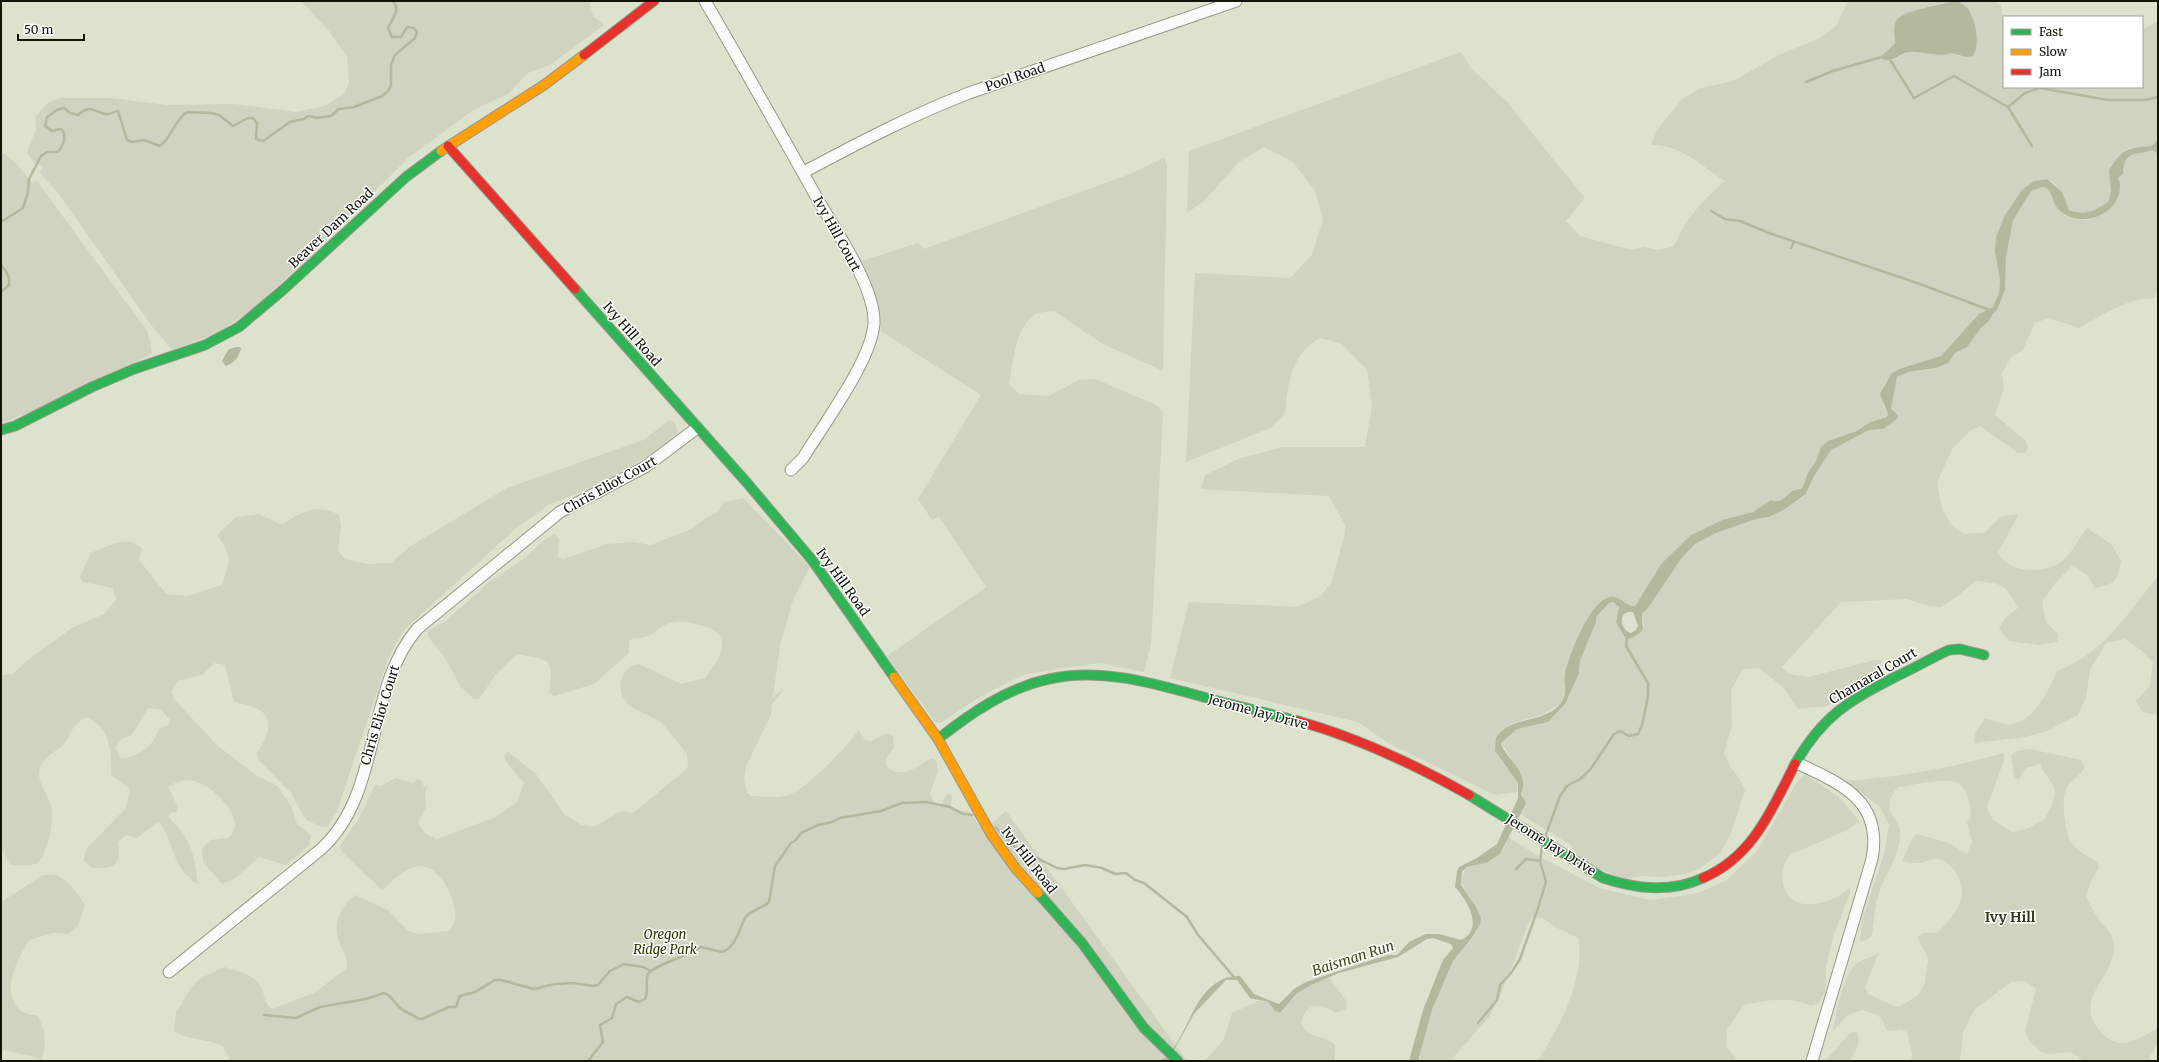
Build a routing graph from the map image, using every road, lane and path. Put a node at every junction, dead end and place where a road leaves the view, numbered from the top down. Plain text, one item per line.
1 (654, 1) edge
2 (705, 1) edge
3 (1236, 1) edge
4 (448, 146) junction
5 (804, 172) junction
6 (697, 428) junction
7 (1, 430) edge
8 (791, 470) dead end
9 (1984, 654) dead end
10 (938, 739) junction
11 (1797, 763) junction
12 (170, 972) dead end
13 (1173, 1056) edge
14 (1812, 1061) edge

1 - 4 street, Beaver Dam Road
2 - 5 street, Ivy Hill Court
3 - 5 street, Pool Road
4 - 6 street, Ivy Hill Road
4 - 7 street, Beaver Dam Road
5 - 8 street, Ivy Hill Court
6 - 10 street, Ivy Hill Road
6 - 12 street, Chris Eliot Court
9 - 11 street, Chamaral Court
10 - 11 street, Jerome Jay Drive
10 - 13 street, Ivy Hill Road
11 - 14 street

